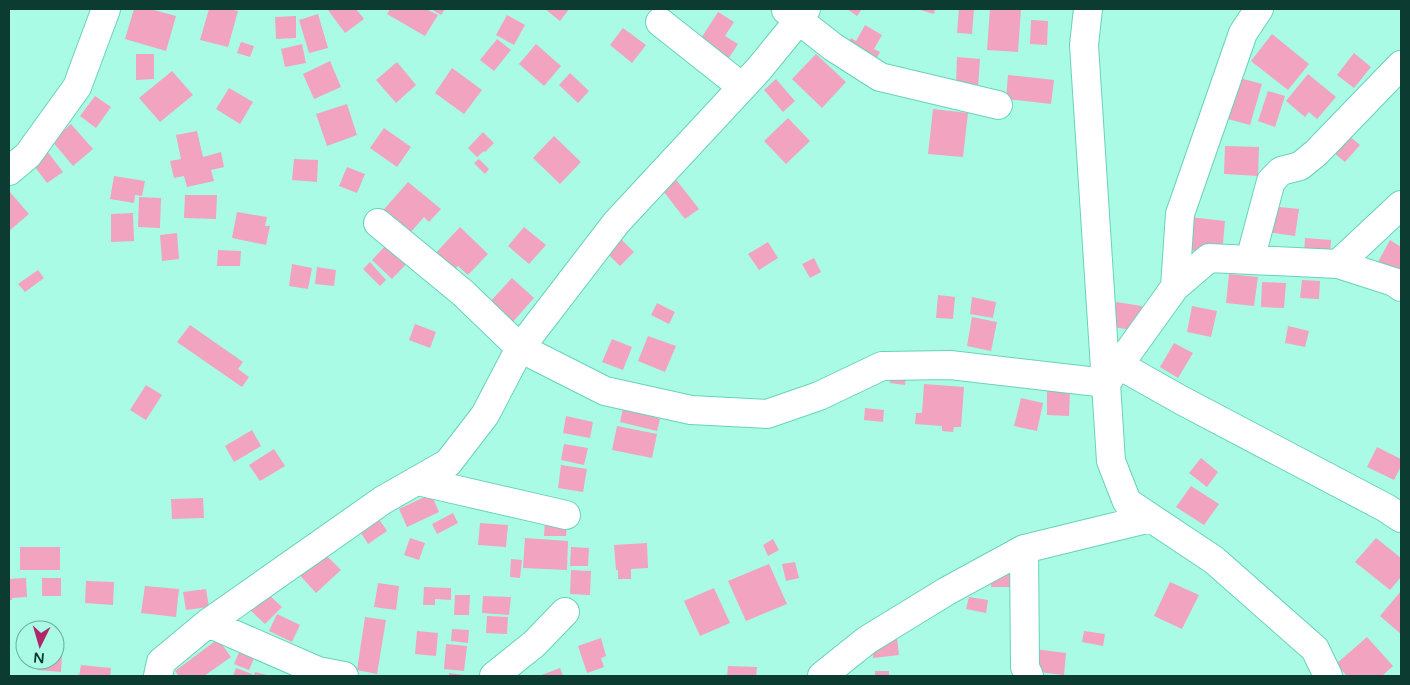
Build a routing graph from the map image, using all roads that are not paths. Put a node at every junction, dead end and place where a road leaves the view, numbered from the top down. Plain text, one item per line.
1 (106, 9) edge
2 (1088, 9) edge
3 (1259, 9) edge
4 (797, 13) edge
5 (660, 22) dead end
6 (1401, 65) edge
7 (742, 87) junction
8 (998, 105) dead end
9 (9, 171) edge
10 (1401, 205) edge
11 (378, 223) dead end
12 (1250, 260) junction
13 (1338, 264) junction
14 (1174, 287) junction
15 (1401, 287) edge
16 (520, 348) junction
17 (1112, 374) junction
18 (418, 481) junction
19 (566, 515) dead end
20 (1151, 518) junction
21 (1401, 518) edge
22 (1024, 549) junction
23 (565, 612) dead end
24 (208, 623) junction
25 (158, 676) edge
26 (344, 676) edge
27 (494, 676) edge
28 (822, 676) edge
29 (1029, 676) edge
30 (1328, 676) edge

1 - 9 street
2 - 17 street
3 - 14 street
4 - 7 street
4 - 8 street
5 - 7 street
6 - 12 street
7 - 16 street
10 - 13 street
11 - 16 street
12 - 13 street
12 - 14 street
13 - 15 street
14 - 17 street
16 - 17 street
16 - 18 street
17 - 20 street
17 - 21 street
18 - 19 street
18 - 24 street
20 - 22 street
20 - 30 street
22 - 28 street
22 - 29 street
23 - 27 street
24 - 25 street
24 - 26 street

